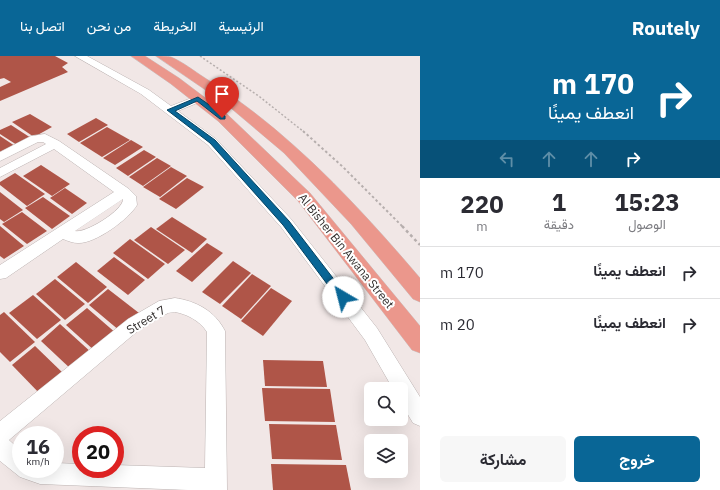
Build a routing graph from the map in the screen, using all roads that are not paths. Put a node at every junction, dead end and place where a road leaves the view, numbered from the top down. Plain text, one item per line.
1 (80, 56) edge
2 (137, 56) edge
3 (162, 56) edge
4 (198, 98) junction
5 (170, 110) junction
6 (55, 144) junction
7 (0, 157) edge
8 (0, 173) edge
9 (0, 273) edge
10 (420, 293) edge
11 (420, 343) edge
12 (420, 416) edge
13 (0, 434) edge
14 (0, 447) edge
15 (12, 457) edge
16 (64, 475) edge
17 (216, 485) edge

1 - 5 street
2 - 4 main road, Al Bisher Bin Awana Street
3 - 10 main road, Al Bisher Bin Awana Street
4 - 5 street
4 - 11 main road, Al Bisher Bin Awana Street
5 - 12 street
6 - 7 street
6 - 8 street
6 - 9 street
13 - 17 street, Street 7
14 - 15 street
16 - 17 street, Street 7

